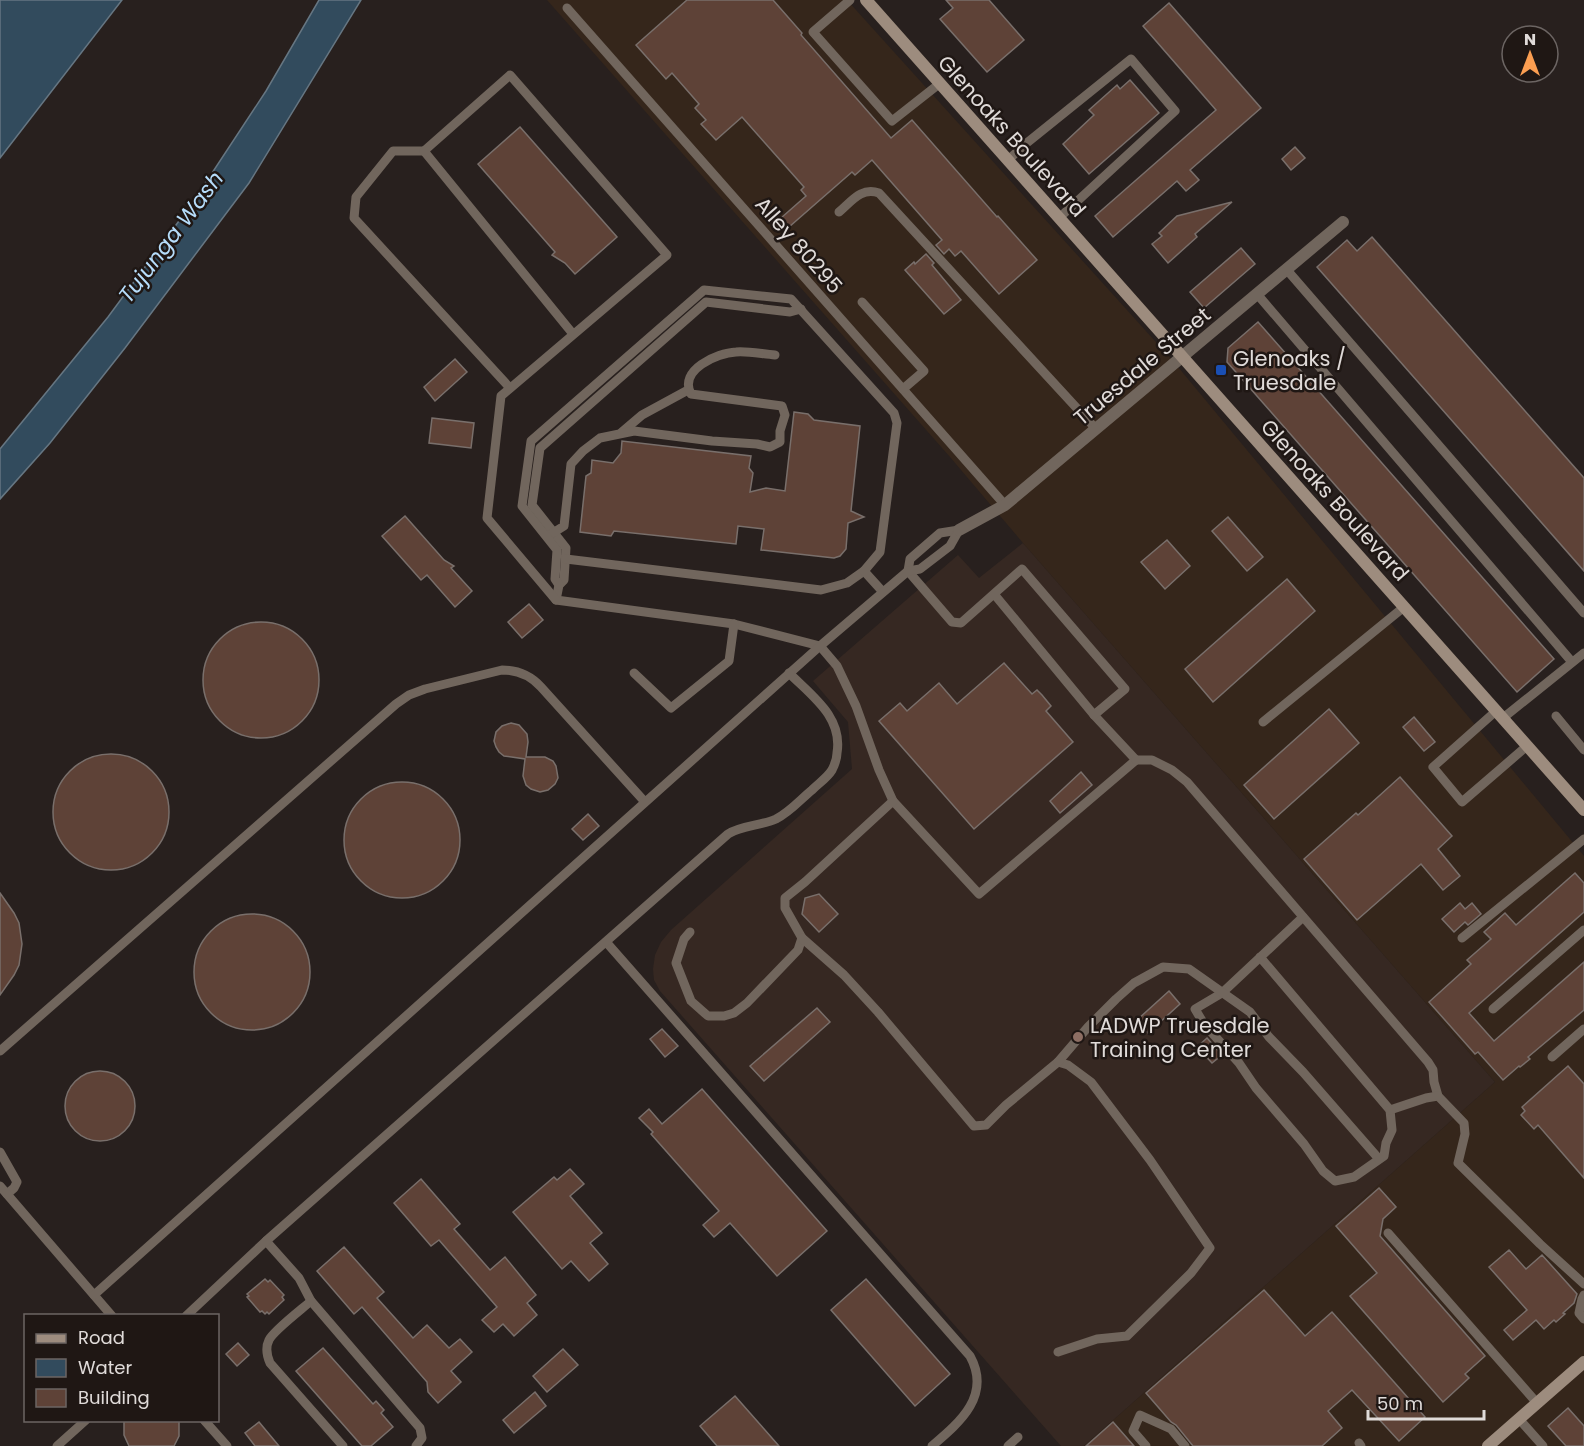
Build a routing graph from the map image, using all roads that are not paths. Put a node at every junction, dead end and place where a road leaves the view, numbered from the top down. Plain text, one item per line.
1 (850, 0) edge
2 (866, 0) edge
3 (567, 8) dead end
4 (939, 84) junction
5 (424, 152) junction
6 (1008, 160) junction
7 (839, 212) dead end
8 (1059, 218) junction
9 (1343, 222) dead end
10 (1287, 270) junction
11 (1257, 294) junction
12 (862, 302) dead end
13 (573, 334) junction
14 (775, 355) dead end
15 (1183, 357) junction
16 (510, 388) junction
17 (903, 389) junction
18 (688, 390) junction
19 (1096, 429) junction
20 (620, 434) junction
21 (1005, 505) junction
22 (958, 530) junction
23 (550, 534) junction
24 (566, 559) junction
25 (864, 571) junction
26 (908, 571) junction
27 (559, 585) junction
28 (883, 592) junction
29 (994, 594) junction
30 (556, 600) junction
31 (1404, 606) junction
32 (1584, 613) edge
33 (734, 624) junction
34 (820, 646) junction
35 (1584, 653) edge
36 (1572, 662) junction
37 (634, 673) dead end
38 (789, 674) junction
39 (1499, 714) junction
40 (1094, 715) junction
41 (1556, 716) dead end
42 (1263, 722) dead end
43 (1527, 746) junction
44 (1584, 750) edge
45 (1136, 760) junction
46 (1580, 796) edge
47 (893, 801) junction
48 (645, 802) junction
49 (1584, 810) edge
50 (1584, 839) edge
51 (1303, 917) junction
52 (1584, 930) edge
53 (690, 932) dead end
54 (802, 938) junction
55 (1462, 938) dead end
56 (607, 942) junction
57 (1260, 957) junction
58 (1222, 993) junction
59 (1493, 1009) dead end
60 (1584, 1029) edge
61 (0, 1051) edge
62 (1552, 1058) dead end
63 (1058, 1062) junction
64 (1438, 1096) junction
65 (1390, 1110) junction
66 (0, 1152) edge
67 (1379, 1159) junction
68 (0, 1186) edge
69 (7, 1194) junction
70 (1388, 1233) dead end
71 (266, 1241) junction
72 (1584, 1284) edge
73 (94, 1295) junction
74 (1584, 1295) edge
75 (311, 1301) junction
76 (110, 1314) edge
77 (188, 1314) edge
78 (1584, 1319) edge
79 (1058, 1352) dead end
80 (1584, 1362) edge
81 (1537, 1403) junction
82 (1519, 1419) junction
83 (84, 1422) edge
84 (206, 1422) edge
85 (1018, 1437) dead end
86 (57, 1446) edge
87 (227, 1446) edge
88 (343, 1446) edge
89 (417, 1446) edge
90 (932, 1446) edge
91 (1008, 1446) edge
92 (1146, 1446) edge
93 (1185, 1446) edge
94 (1488, 1446) edge
95 (1543, 1446) edge

1 - 4 lane
2 - 4 main road, Glenoaks Boulevard
3 - 17 lane, Alley 80295
4 - 6 main road, Glenoaks Boulevard
5 - 13 lane
5 - 13 lane
5 - 16 lane
6 - 8 main road, Glenoaks Boulevard
6 - 8 lane
7 - 19 lane
8 - 15 main road, Glenoaks Boulevard
9 - 10 street, Truesdale Street
10 - 11 street, Truesdale Street
10 - 32 lane
11 - 15 street, Truesdale Street
11 - 36 lane
12 - 17 lane
13 - 16 lane
14 - 18 lane
15 - 19 street, Truesdale Street
15 - 31 main road, Glenoaks Boulevard
16 - 30 lane
17 - 21 lane, Alley 80295
18 - 20 lane
18 - 20 lane
19 - 21 street, Truesdale Street
20 - 23 lane
21 - 22 street, Truesdale Street
22 - 26 lane
22 - 26 lane
23 - 24 lane
23 - 25 lane
23 - 27 lane
24 - 25 lane
24 - 27 lane
25 - 28 lane
26 - 28 lane
26 - 29 lane
27 - 30 lane
28 - 34 lane
29 - 40 lane
29 - 40 lane
30 - 33 lane
31 - 39 main road, Glenoaks Boulevard
31 - 42 lane
33 - 34 lane
33 - 37 lane
34 - 38 lane
34 - 47 lane
35 - 36 lane
36 - 39 lane
38 - 48 lane
38 - 56 lane
39 - 43 main road, Glenoaks Boulevard
39 - 43 lane
40 - 45 lane
41 - 44 lane
43 - 46 main road, Glenoaks Boulevard
45 - 47 lane
45 - 51 lane
46 - 49 main road, Glenoaks Boulevard
47 - 54 lane
48 - 61 lane
48 - 73 lane
50 - 55 lane
51 - 57 lane
51 - 64 lane
52 - 59 lane
53 - 54 lane
54 - 63 lane
56 - 71 lane
56 - 90 lane
57 - 58 lane
57 - 65 lane
58 - 63 lane
58 - 67 lane
58 - 67 lane
60 - 62 lane
63 - 79 lane
64 - 65 lane
64 - 72 lane
65 - 67 lane
66 - 69 lane
68 - 69 lane
69 - 73 lane
70 - 81 lane
71 - 75 lane
71 - 77 lane
73 - 76 lane
74 - 78 lane
75 - 88 lane
75 - 89 lane
80 - 81 main road
81 - 82 main road
82 - 94 main road
82 - 95 lane
83 - 86 lane
84 - 87 lane
85 - 91 lane
92 - 93 lane

